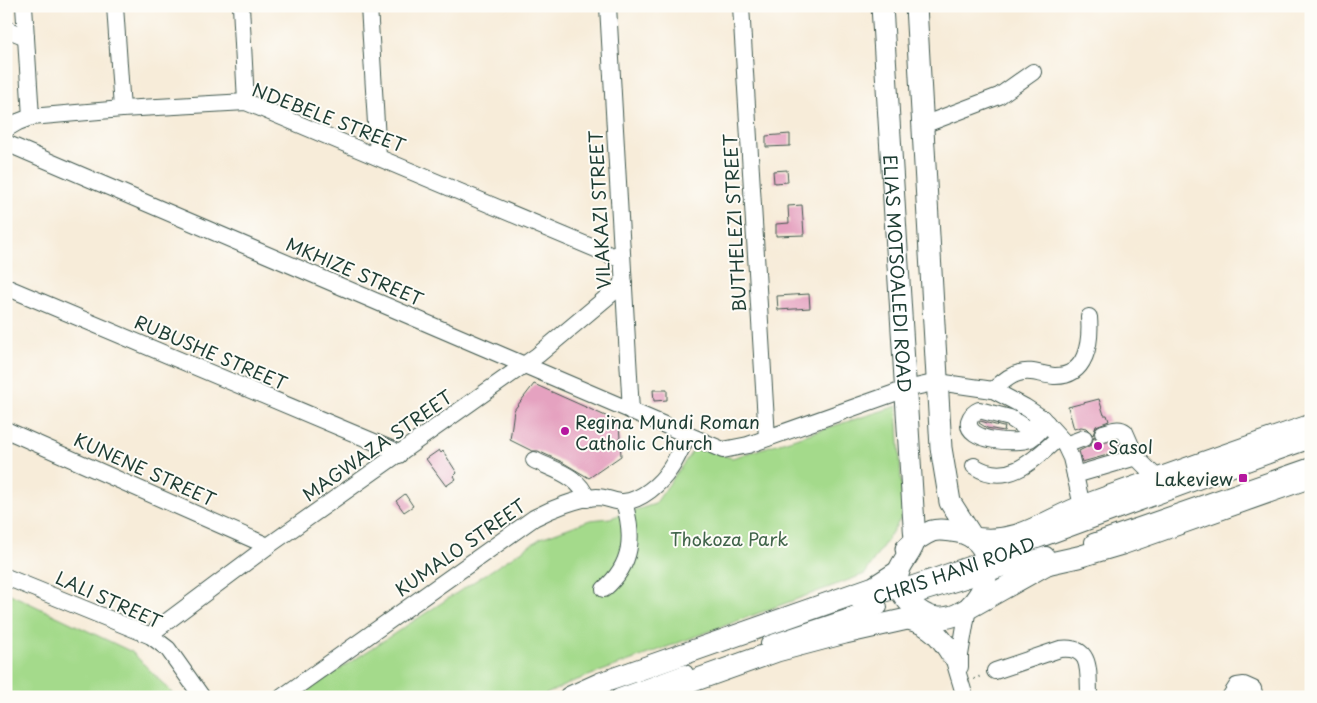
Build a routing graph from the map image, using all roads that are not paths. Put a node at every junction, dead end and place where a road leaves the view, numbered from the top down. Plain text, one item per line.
1 (24, 6) edge
2 (115, 6) edge
3 (241, 6) edge
4 (369, 6) edge
5 (608, 6) edge
6 (741, 6) edge
7 (882, 6) edge
8 (916, 6) edge
9 (6, 30) edge
10 (26, 38) junction
11 (1033, 72) dead end
12 (246, 102) junction
13 (122, 109) junction
14 (31, 118) junction
15 (6, 129) edge
16 (923, 130) junction
17 (6, 143) edge
18 (891, 152) junction
19 (378, 157) junction
20 (622, 260) junction
21 (624, 283) junction
22 (6, 287) edge
23 (1090, 317) dead end
24 (524, 364) junction
25 (938, 382) junction
26 (906, 389) junction
27 (993, 390) junction
28 (631, 410) junction
29 (1311, 425) edge
30 (6, 430) edge
31 (1103, 433) dead end
32 (688, 435) junction
33 (767, 438) junction
34 (1084, 438) dead end
35 (1311, 440) edge
36 (1062, 441) junction
37 (399, 455) junction
38 (1136, 457) junction
39 (534, 460) dead end
40 (974, 466) dead end
41 (1311, 466) edge
42 (1075, 475) junction
43 (1311, 477) edge
44 (1158, 479) junction
45 (587, 499) junction
46 (624, 502) junction
47 (1082, 506) junction
48 (964, 534) junction
49 (914, 541) junction
50 (268, 546) junction
51 (1047, 564) junction
52 (986, 574) junction
53 (6, 577) edge
54 (901, 586) junction
55 (604, 589) dead end
56 (849, 596) junction
57 (968, 608) junction
58 (923, 618) junction
59 (151, 636) junction
60 (952, 655) junction
61 (995, 672) road end
62 (962, 686) edge
63 (202, 697) edge
64 (282, 697) edge
65 (570, 697) edge
66 (596, 697) edge
67 (619, 697) edge
68 (648, 697) edge
69 (1089, 697) edge
70 (1230, 697) edge
71 (1255, 697) edge

1 - 10 street
2 - 13 street
3 - 12 street
4 - 19 street
5 - 20 street, VILAKAZI STREET
6 - 33 street, BUTHELEZI STREET
7 - 18 main road, ELIAS MOTSOALEDI ROAD
8 - 16 main road, ELIAS MOTSOALEDI ROAD
9 - 10 street
10 - 14 street
11 - 16 street
12 - 13 street, NDEBELE STREET
12 - 19 street, NDEBELE STREET
13 - 14 street, NDEBELE STREET
14 - 15 street, NDEBELE STREET
16 - 18 main road
16 - 25 main road, ELIAS MOTSOALEDI ROAD
17 - 24 street, MKHIZE STREET
18 - 26 main road, ELIAS MOTSOALEDI ROAD
19 - 20 street, NDEBELE STREET
20 - 21 street, VILAKAZI STREET
21 - 24 street, MAGWAZA STREET
21 - 28 street, VILAKAZI STREET
22 - 37 street, RUBUSHE STREET
23 - 27 street
24 - 28 street, MKHIZE STREET
24 - 37 street, MAGWAZA STREET
25 - 26 street
25 - 27 street
25 - 48 main road, ELIAS MOTSOALEDI ROAD
26 - 33 street
26 - 49 main road, ELIAS MOTSOALEDI ROAD
27 - 36 street
28 - 32 street, MKHIZE STREET
29 - 44 main road, CHRIS HANI ROAD
30 - 50 street, KUNENE STREET
31 - 38 street
32 - 33 street
32 - 46 street
34 - 36 street
35 - 52 street, CHRIS HANI ROAD
36 - 40 street
36 - 42 street
37 - 50 street, MAGWAZA STREET
38 - 42 street
38 - 44 street
39 - 45 street
41 - 52 street, CHRIS HANI ROAD
42 - 47 street
43 - 51 main road, CHRIS HANI ROAD
44 - 47 main road, CHRIS HANI ROAD
45 - 46 street, KUMALO STREET
45 - 64 street, KUMALO STREET
46 - 55 street
47 - 48 main road, CHRIS HANI ROAD
48 - 49 main road, CHRIS HANI ROAD
48 - 52 main road, ELIAS MOTSOALEDI ROAD
49 - 54 main road
49 - 56 main road, CHRIS HANI ROAD
50 - 59 street, MAGWAZA STREET
51 - 52 main road, CHRIS HANI ROAD
51 - 57 main road, CHRIS HANI ROAD
52 - 54 street, CHRIS HANI ROAD
52 - 57 main road
53 - 59 street, LALI STREET
54 - 56 main road, CHRIS HANI ROAD
54 - 58 main road
54 - 66 street, CHRIS HANI ROAD
54 - 67 street, CHRIS HANI ROAD
56 - 65 main road, CHRIS HANI ROAD
57 - 58 main road, CHRIS HANI ROAD
57 - 62 street
58 - 60 main road
58 - 60 street
58 - 68 main road, CHRIS HANI ROAD
59 - 63 street, LALI STREET
60 - 62 street
61 - 69 street
70 - 71 street

